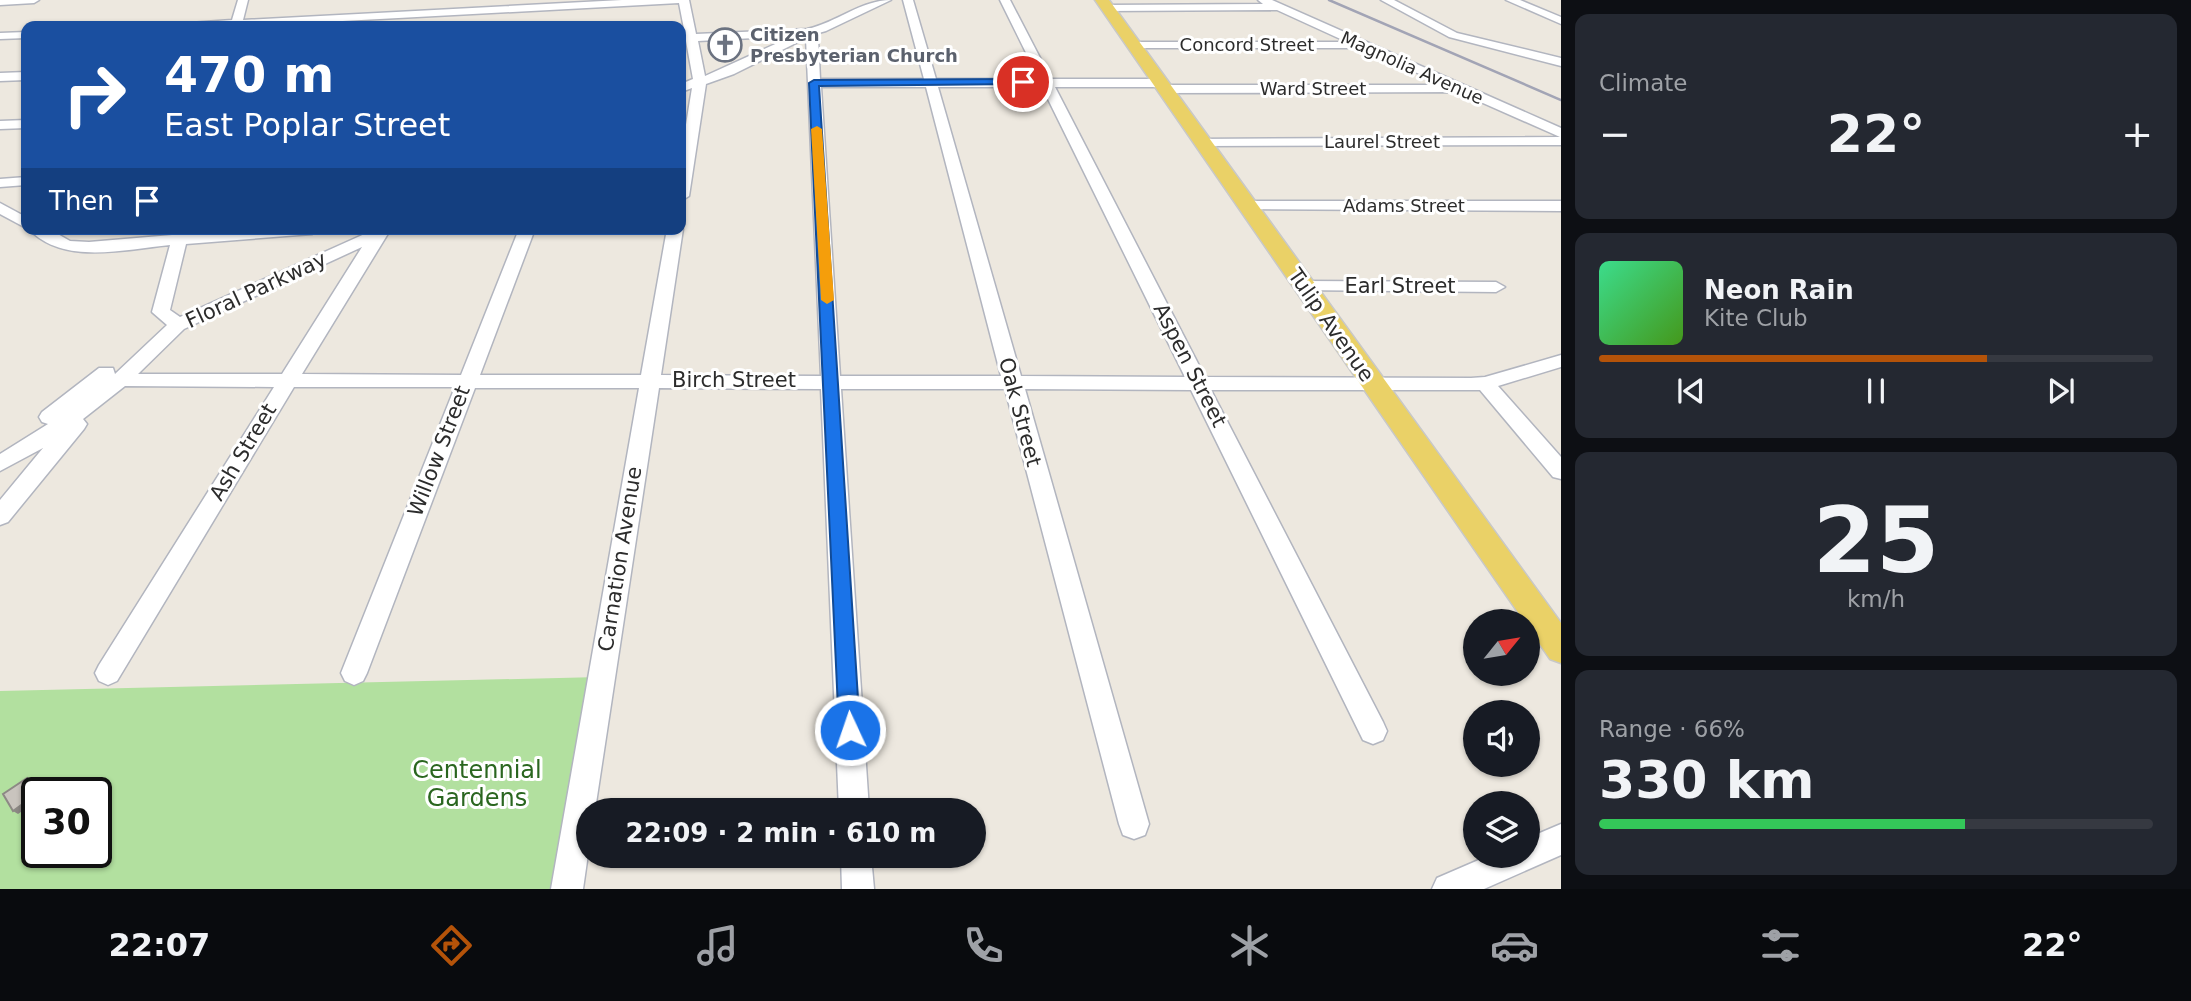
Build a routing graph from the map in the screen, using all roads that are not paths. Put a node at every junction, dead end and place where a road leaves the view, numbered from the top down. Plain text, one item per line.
1 (34, 0) edge
2 (243, 0) edge
3 (683, 0) edge
4 (872, 0) edge
5 (886, 0) edge
6 (908, 0) edge
7 (1005, 0) edge
8 (1263, 0) edge
9 (1386, 0) edge
10 (1511, 0) edge
11 (0, 2) edge
12 (1104, 4) edge
13 (1561, 6) edge
14 (1276, 7) junction
15 (1532, 9) junction
16 (850, 13) junction
17 (237, 21) edge
18 (308, 21) edge
19 (685, 21) edge
20 (1561, 21) edge
21 (807, 32) junction
22 (21, 35) edge
23 (0, 36) edge
24 (686, 37) edge
25 (1133, 45) junction
26 (1360, 45) junction
27 (1561, 62) edge
28 (21, 76) edge
29 (0, 77) edge
30 (700, 80) junction
31 (686, 81) edge
32 (1046, 82) junction
33 (814, 83) junction
34 (930, 83) junction
35 (1162, 86) junction
36 (686, 87) edge
37 (1461, 89) junction
38 (21, 124) edge
39 (0, 125) edge
40 (1561, 133) edge
41 (1561, 141) edge
42 (1202, 142) junction
43 (686, 165) edge
44 (21, 181) edge
45 (0, 183) edge
46 (1247, 206) junction
47 (1561, 206) edge
48 (0, 208) edge
49 (21, 220) edge
50 (48, 235) edge
51 (181, 235) edge
52 (362, 235) edge
53 (371, 235) edge
54 (525, 235) edge
55 (674, 235) edge
56 (1304, 286) junction
57 (1496, 286) dead end
58 (169, 318) junction
59 (1561, 361) edge
60 (288, 379) junction
61 (467, 380) junction
62 (649, 380) junction
63 (832, 381) junction
64 (1011, 381) junction
65 (1199, 382) junction
66 (1372, 382) junction
67 (1485, 383) junction
68 (107, 384) junction
69 (0, 463) edge
70 (40, 465) junction
71 (1561, 471) edge
72 (0, 516) edge
73 (1561, 649) edge
74 (108, 673) dead end
75 (354, 674) dead end
76 (1373, 731) dead end
77 (853, 798) edge
78 (1134, 824) dead end
79 (1561, 839) edge
80 (1540, 848) edge
81 (857, 868) edge
82 (1496, 868) edge
83 (567, 889) edge
84 (858, 889) edge
85 (1448, 889) edge

1 - 11 street
2 - 17 street
3 - 18 street
3 - 19 street
4 - 16 street
5 - 16 street
6 - 34 street, Oak Street
7 - 32 street, Aspen Street
8 - 14 street, Magnolia Avenue
9 - 27 street
10 - 15 street
12 - 14 street
12 - 25 main road, Tulip Avenue
13 - 15 street
14 - 26 street, Magnolia Avenue
15 - 20 street
16 - 21 street
21 - 24 street
21 - 30 street
21 - 33 street
22 - 23 street
24 - 30 street
25 - 26 street, Concord Street
25 - 35 main road, Tulip Avenue
26 - 37 street, Magnolia Avenue
28 - 29 street
30 - 31 street
30 - 36 street
30 - 43 street
32 - 34 street, Ward Street
32 - 35 street, Ward Street
32 - 65 street, Aspen Street
33 - 34 street, Ward Street
33 - 63 street
34 - 64 street, Oak Street
35 - 37 street, Ward Street
35 - 42 main road, Tulip Avenue
37 - 40 street, Magnolia Avenue
38 - 39 street
41 - 42 street, Laurel Street
42 - 46 main road, Tulip Avenue
44 - 45 street
46 - 47 street, Adams Street
46 - 56 main road, Tulip Avenue
48 - 49 street
50 - 51 street
51 - 58 street
52 - 58 street, Floral Parkway
53 - 60 street, Ash Street
54 - 61 street, Willow Street
55 - 62 street, Carnation Avenue
56 - 57 street, Earl Street
56 - 66 main road, Tulip Avenue
58 - 68 street, Floral Parkway
59 - 67 street, Birch Street
60 - 61 street, Birch Street
60 - 68 street, Birch Street
60 - 74 street, Ash Street
61 - 62 street, Birch Street
61 - 75 street, Willow Street
62 - 63 street, Birch Street
62 - 83 street, Carnation Avenue
63 - 64 street, Birch Street
63 - 77 street
64 - 65 street, Birch Street
64 - 78 street, Oak Street
65 - 66 street, Birch Street
65 - 76 street, Aspen Street
66 - 67 street, Birch Street
66 - 73 main road, Tulip Avenue
67 - 71 street
68 - 69 street, Floral Parkway
68 - 70 street
69 - 70 street
70 - 72 street
79 - 80 street
81 - 84 street
82 - 85 street

